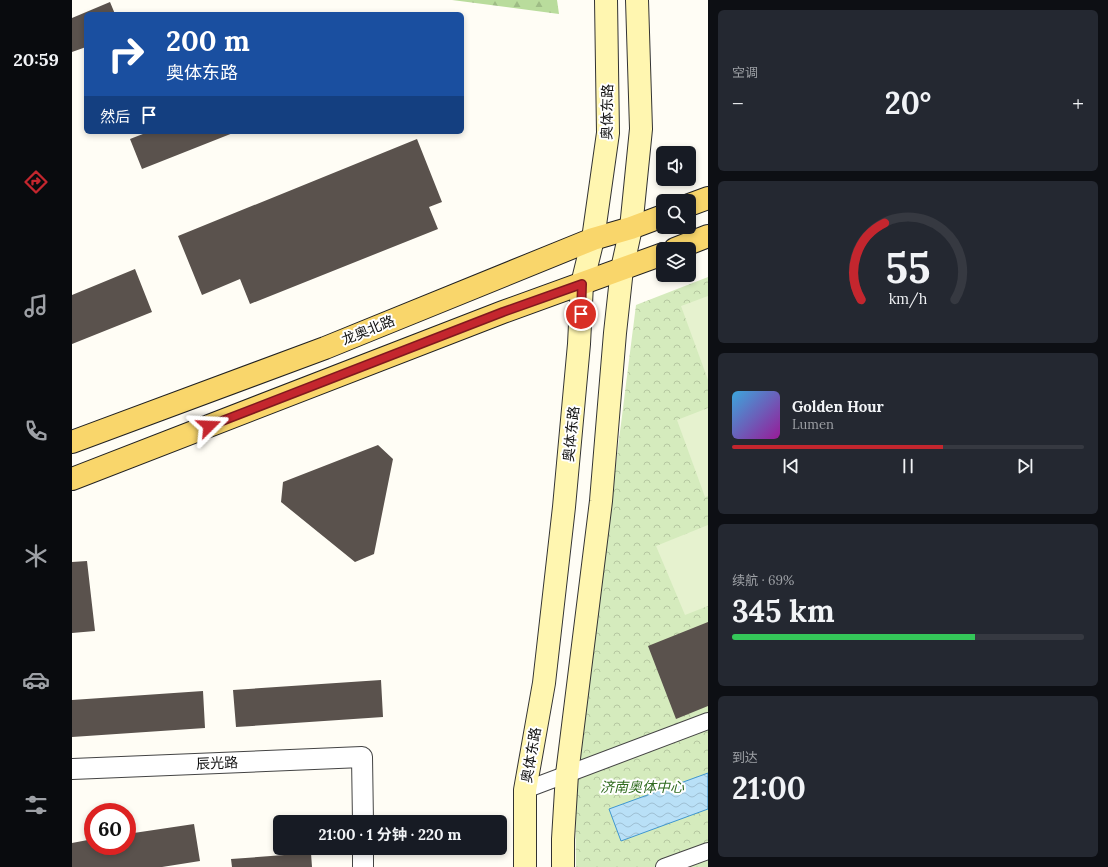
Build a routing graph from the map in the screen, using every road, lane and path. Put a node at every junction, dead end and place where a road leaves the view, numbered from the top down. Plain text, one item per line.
1 (606, 0) edge
2 (637, 0) edge
3 (708, 198) edge
4 (696, 202) edge
5 (656, 219) edge
6 (631, 228) junction
7 (708, 236) edge
8 (593, 239) junction
9 (693, 242) edge
10 (656, 257) edge
11 (622, 269) junction
12 (582, 284) junction
13 (72, 442) edge
14 (72, 479) edge
15 (708, 721) edge
16 (72, 769) edge
17 (566, 774) junction
18 (525, 790) junction
19 (363, 815) edge
20 (708, 851) edge
21 (363, 855) edge
22 (363, 867) edge
23 (525, 867) edge
24 (563, 867) edge
25 (664, 867) edge

1 - 8 main road, 奥体东路
2 - 6 main road
3 - 4 main road
5 - 6 main road, 龙奥北路
6 - 8 main road, 龙奥北路
6 - 11 main road
7 - 9 main road
8 - 12 main road, 奥体东路
8 - 13 main road, 龙奥北路
10 - 11 main road
11 - 12 main road
11 - 17 main road
12 - 14 main road
12 - 18 main road, 奥体东路
15 - 17 street
16 - 19 street, 辰光路
17 - 18 street
17 - 24 main road
18 - 23 main road, 奥体东路
20 - 25 street
21 - 22 street

